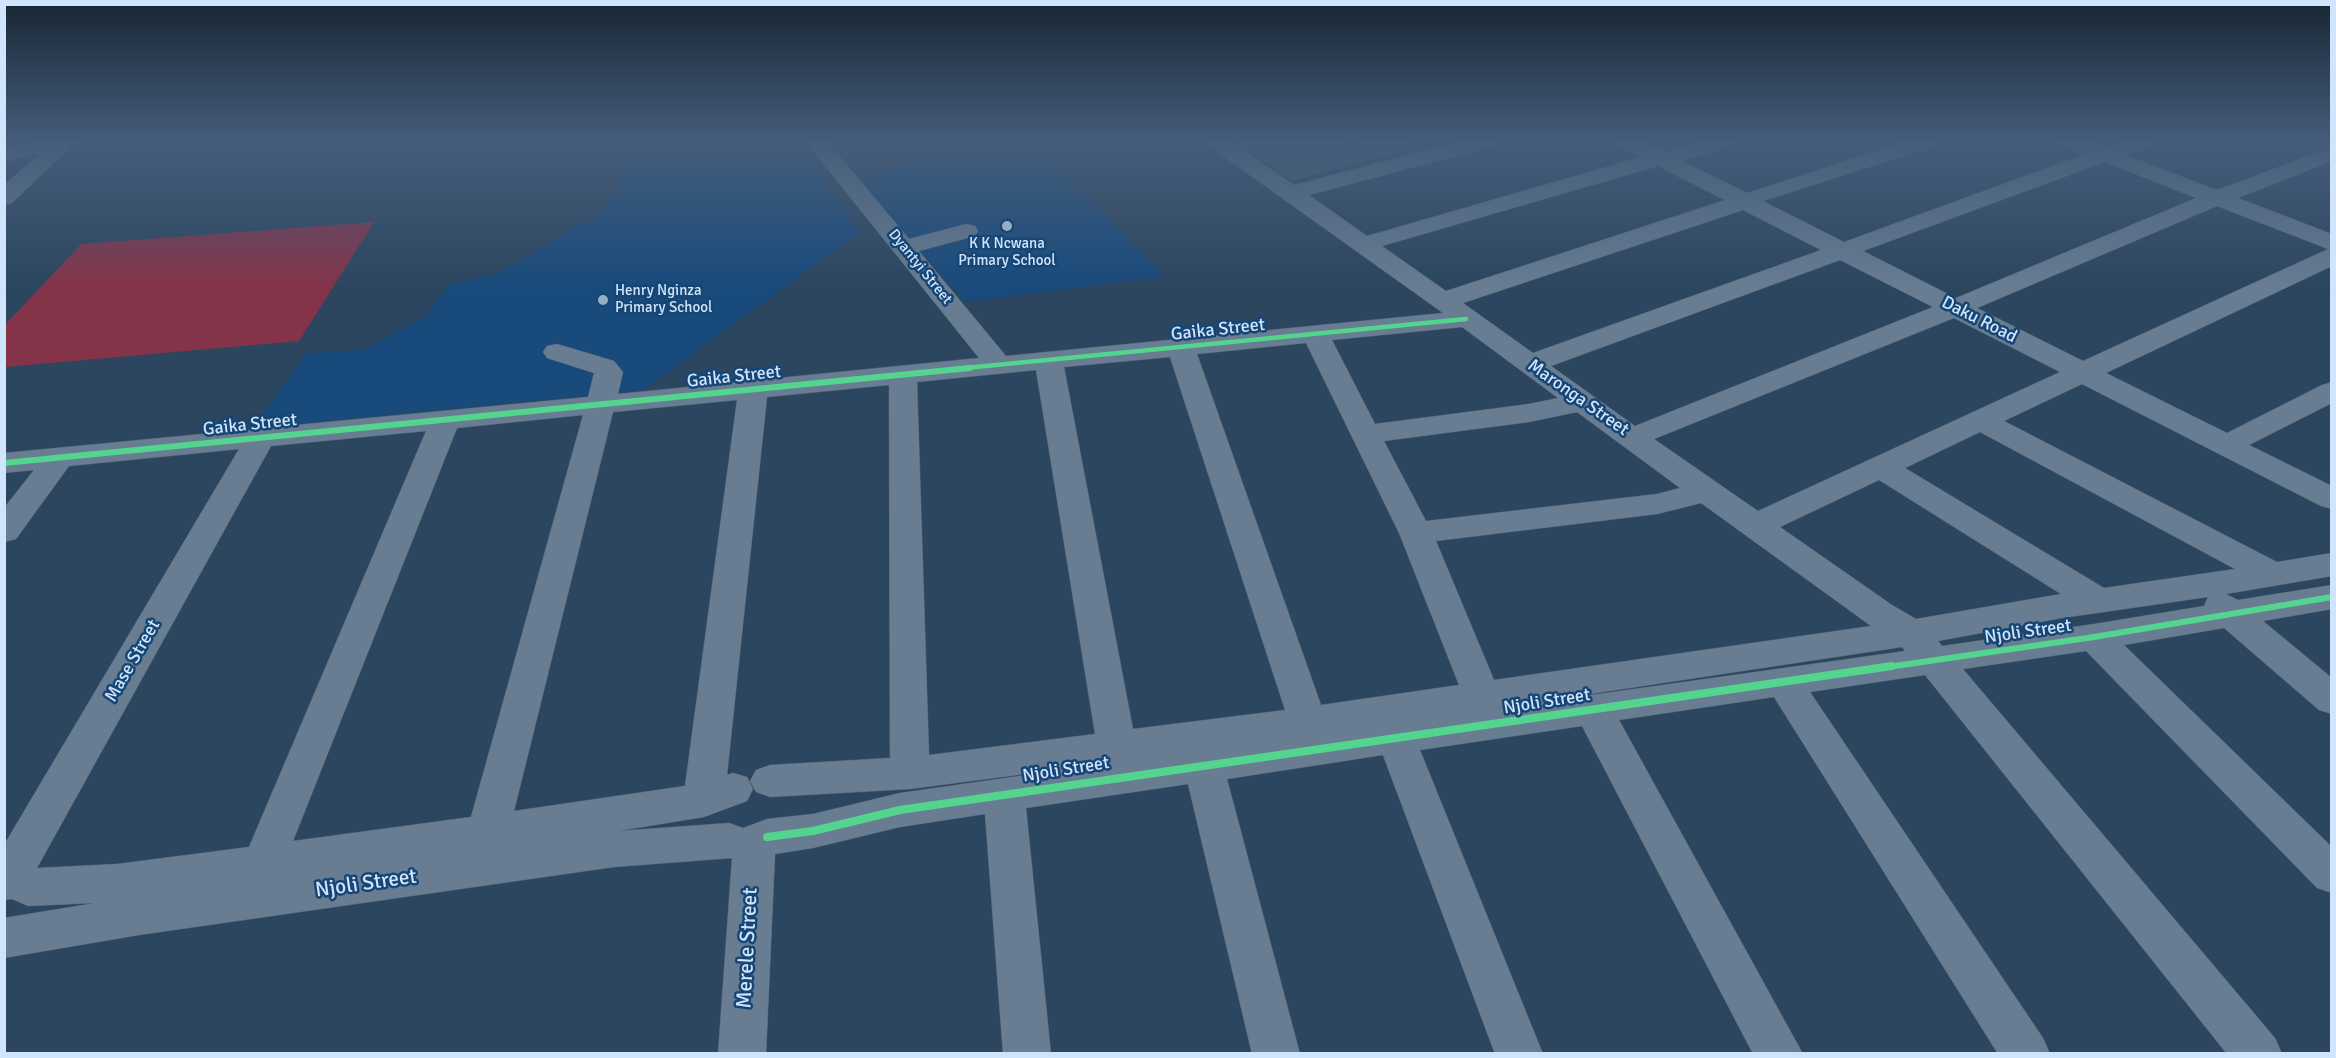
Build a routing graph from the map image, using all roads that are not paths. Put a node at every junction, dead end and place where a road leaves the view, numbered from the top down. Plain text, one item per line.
1 (857, 190) edge
2 (1286, 190) edge
3 (1300, 190) edge
4 (1536, 190) edge
5 (1735, 190) edge
6 (1777, 190) edge
7 (2004, 190) edge
8 (2197, 190) edge
9 (2236, 190) edge
10 (1290, 193) junction
11 (2217, 198) junction
12 (1751, 199) junction
13 (966, 231) dead end
14 (2331, 243) edge
15 (1364, 244) junction
16 (904, 248) junction
17 (1847, 248) junction
18 (2331, 256) edge
19 (1443, 301) junction
20 (1959, 306) junction
21 (1466, 319) junction
22 (1316, 336) junction
23 (1181, 349) junction
24 (557, 352) dead end
25 (1048, 362) junction
26 (1529, 364) junction
27 (1000, 366) junction
28 (2086, 370) junction
29 (903, 376) junction
30 (753, 390) junction
31 (2331, 391) edge
32 (1583, 402) junction
33 (598, 406) junction
34 (445, 420) junction
35 (1980, 420) junction
36 (1365, 434) junction
37 (1633, 437) junction
38 (2239, 438) junction
39 (260, 439) junction
40 (59, 458) junction
41 (4, 463) edge
42 (1881, 467) junction
43 (2331, 483) edge
44 (1706, 492) junction
45 (2331, 499) edge
46 (1756, 525) junction
47 (4, 531) edge
48 (1416, 533) junction
49 (2331, 564) edge
50 (2272, 574) junction
51 (2199, 586) junction
52 (2331, 597) edge
53 (2233, 614) junction
54 (2097, 619) junction
55 (1922, 647) junction
56 (1783, 681) junction
57 (1482, 696) junction
58 (2331, 700) edge
59 (1592, 710) junction
60 (1308, 722) junction
61 (1396, 738) junction
62 (1117, 747) junction
63 (1203, 765) junction
64 (910, 773) junction
65 (735, 790) junction
66 (1004, 794) junction
67 (488, 831) junction
68 (750, 840) junction
69 (263, 863) junction
70 (2331, 875) edge
71 (13, 884) edge
72 (4, 937) edge
73 (741, 1053) edge
74 (1027, 1053) edge
75 (1276, 1053) edge
76 (1519, 1053) edge
77 (1779, 1053) edge
78 (2026, 1053) edge
79 (2258, 1053) edge

1 - 16 street, Dyantyi Street
2 - 10 street, Maronga Street
3 - 10 street
4 - 15 street
5 - 12 street, Daku Road
6 - 12 street
7 - 17 street
8 - 11 street
9 - 11 street
10 - 15 street, Maronga Street
11 - 14 street
11 - 20 street
12 - 17 street, Daku Road
12 - 19 street
13 - 16 street
15 - 19 street, Maronga Street
16 - 27 street, Dyantyi Street
17 - 20 street, Daku Road
17 - 26 street
18 - 28 street
19 - 21 street, Maronga Street
20 - 28 street, Daku Road
20 - 37 street
21 - 22 street, Gaika Street
21 - 26 street, Maronga Street
22 - 23 street, Gaika Street
22 - 36 street
23 - 25 street, Gaika Street
23 - 60 street
24 - 33 street
25 - 27 street, Gaika Street
25 - 62 street
26 - 32 street, Maronga Street
27 - 29 street, Gaika Street
28 - 35 street
28 - 38 street, Daku Road
28 - 45 street, Daku Road
29 - 30 street, Gaika Street
29 - 64 street
30 - 33 street, Gaika Street
30 - 65 street
31 - 38 street
32 - 36 street
32 - 37 street, Maronga Street
33 - 34 street, Gaika Street
33 - 67 street
34 - 39 street, Gaika Street
34 - 69 street
35 - 42 street
35 - 50 street
36 - 48 street
37 - 44 street, Maronga Street
38 - 43 street, Daku Road
39 - 40 street, Gaika Street
39 - 71 street, Mase Street
40 - 41 street, Gaika Street
40 - 47 street
42 - 46 street
42 - 54 street
44 - 46 street, Maronga Street
44 - 48 street
46 - 55 street, Maronga Street
48 - 57 street
49 - 50 street, Njoli Street
50 - 51 street, Njoli Street
51 - 53 street
51 - 54 street, Njoli Street
52 - 53 street, Njoli Street
53 - 54 street, Njoli Street
53 - 58 street
54 - 55 street, Njoli Street
54 - 70 street
55 - 56 street, Njoli Street
55 - 57 street, Njoli Street
55 - 79 street, Maronga Street
56 - 59 street, Njoli Street
56 - 78 street
57 - 60 street, Njoli Street
59 - 61 street, Njoli Street
59 - 77 street
60 - 62 street, Njoli Street
61 - 63 street, Njoli Street
61 - 76 street
62 - 64 street, Njoli Street
63 - 66 street, Njoli Street
63 - 75 street
64 - 65 street, Njoli Street
65 - 67 street, Njoli Street
65 - 68 street
65 - 68 street
66 - 68 street, Njoli Street
66 - 74 street
67 - 69 street, Njoli Street
68 - 72 street, Njoli Street
68 - 73 street, Merele Street
69 - 71 street, Njoli Street
71 - 72 street

